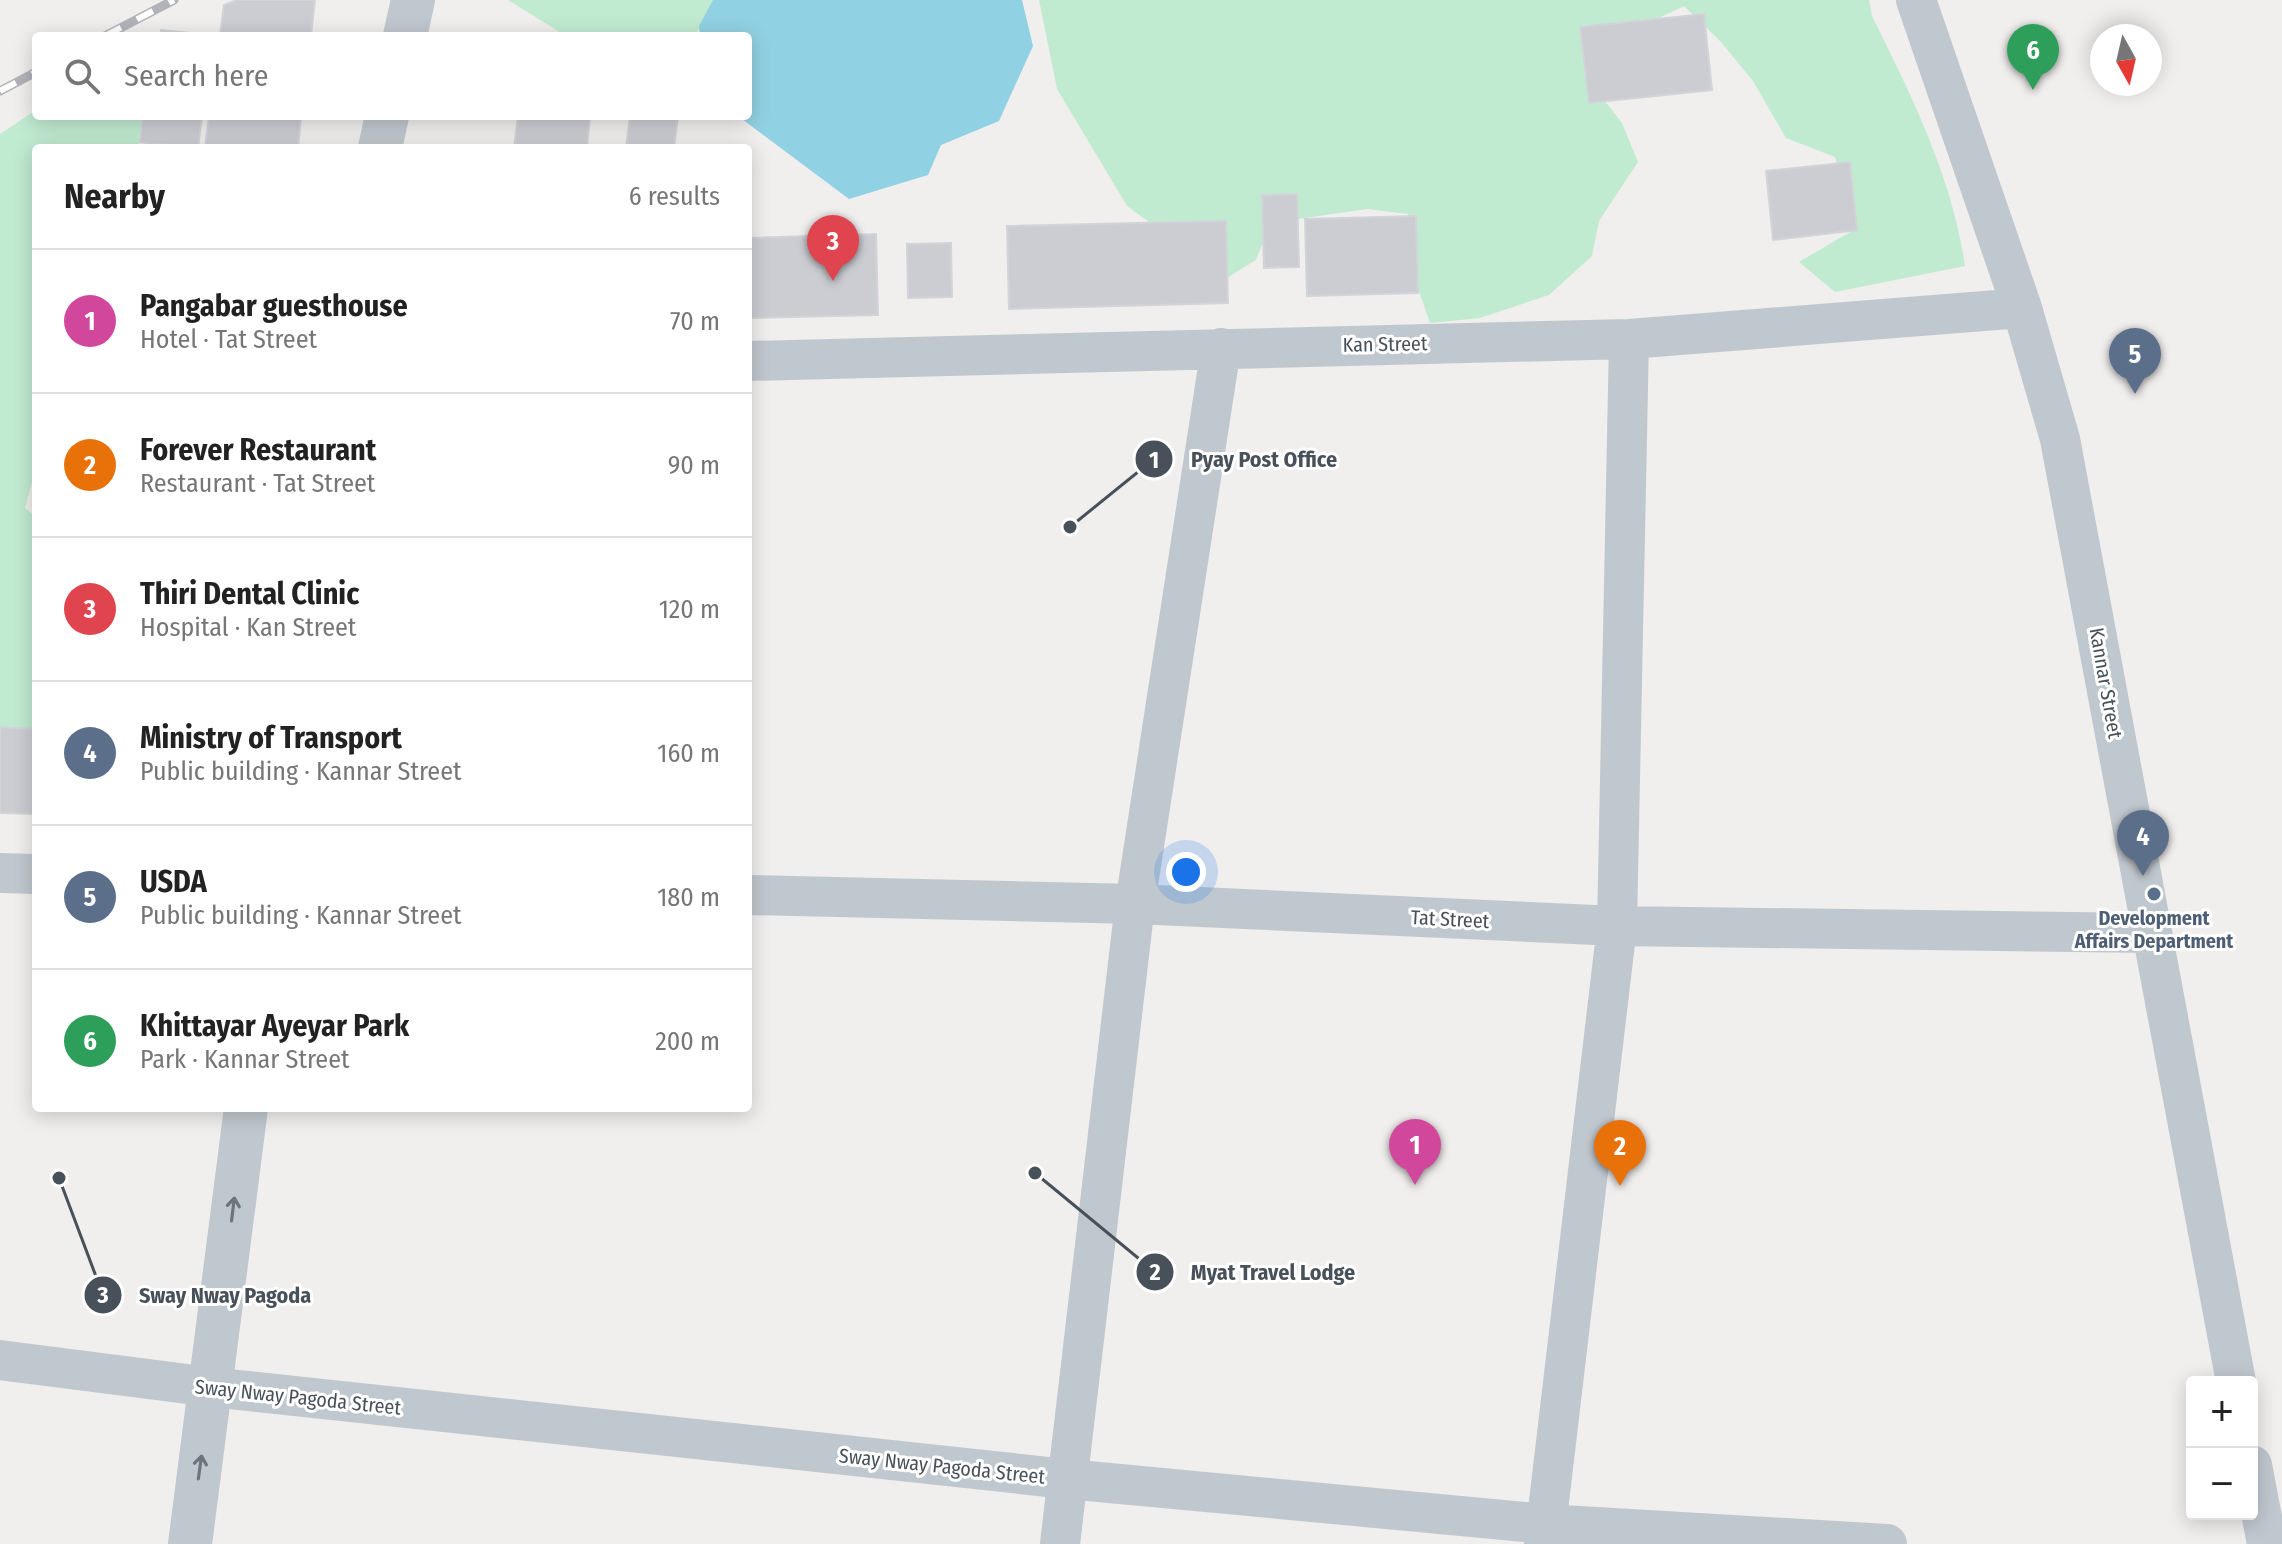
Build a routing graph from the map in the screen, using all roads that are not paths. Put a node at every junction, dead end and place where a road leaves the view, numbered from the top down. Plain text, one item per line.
1 (413, 0) edge
2 (1916, 0) edge
3 (406, 32) edge
4 (386, 120) edge
5 (381, 144) edge
6 (2022, 308) junction
7 (1629, 339) junction
8 (1221, 348) junction
9 (752, 361) edge
10 (0, 873) edge
11 (32, 874) edge
12 (752, 895) edge
13 (1135, 904) junction
14 (1617, 926) junction
15 (2152, 933) junction
16 (245, 1112) edge
17 (0, 1360) edge
18 (2235, 1376) edge
19 (211, 1387) junction
20 (1067, 1479) junction
21 (2258, 1497) edge
22 (1545, 1534) edge
23 (190, 1544) edge
24 (1060, 1544) edge
25 (1887, 1544) edge
26 (2267, 1544) edge

1 - 3 street
2 - 6 street, Kannar Street
4 - 5 street
6 - 7 street, Kan Street
6 - 15 street, Kannar Street
7 - 8 street, Kan Street
7 - 14 street
8 - 9 street, Kan Street
8 - 13 street
10 - 11 street
12 - 13 street, Tat Street
13 - 14 street, Tat Street
13 - 20 street
14 - 15 street, Tat Street
14 - 22 street
15 - 18 street, Kannar Street
19 -> 16 street
17 - 19 street, Sway Nway Pagoda Street
19 - 20 street, Sway Nway Pagoda Street
23 -> 19 street
20 - 22 street, Sway Nway Pagoda Street
20 - 24 street
21 - 26 street
22 - 25 street, Sway Nway Pagoda Street

